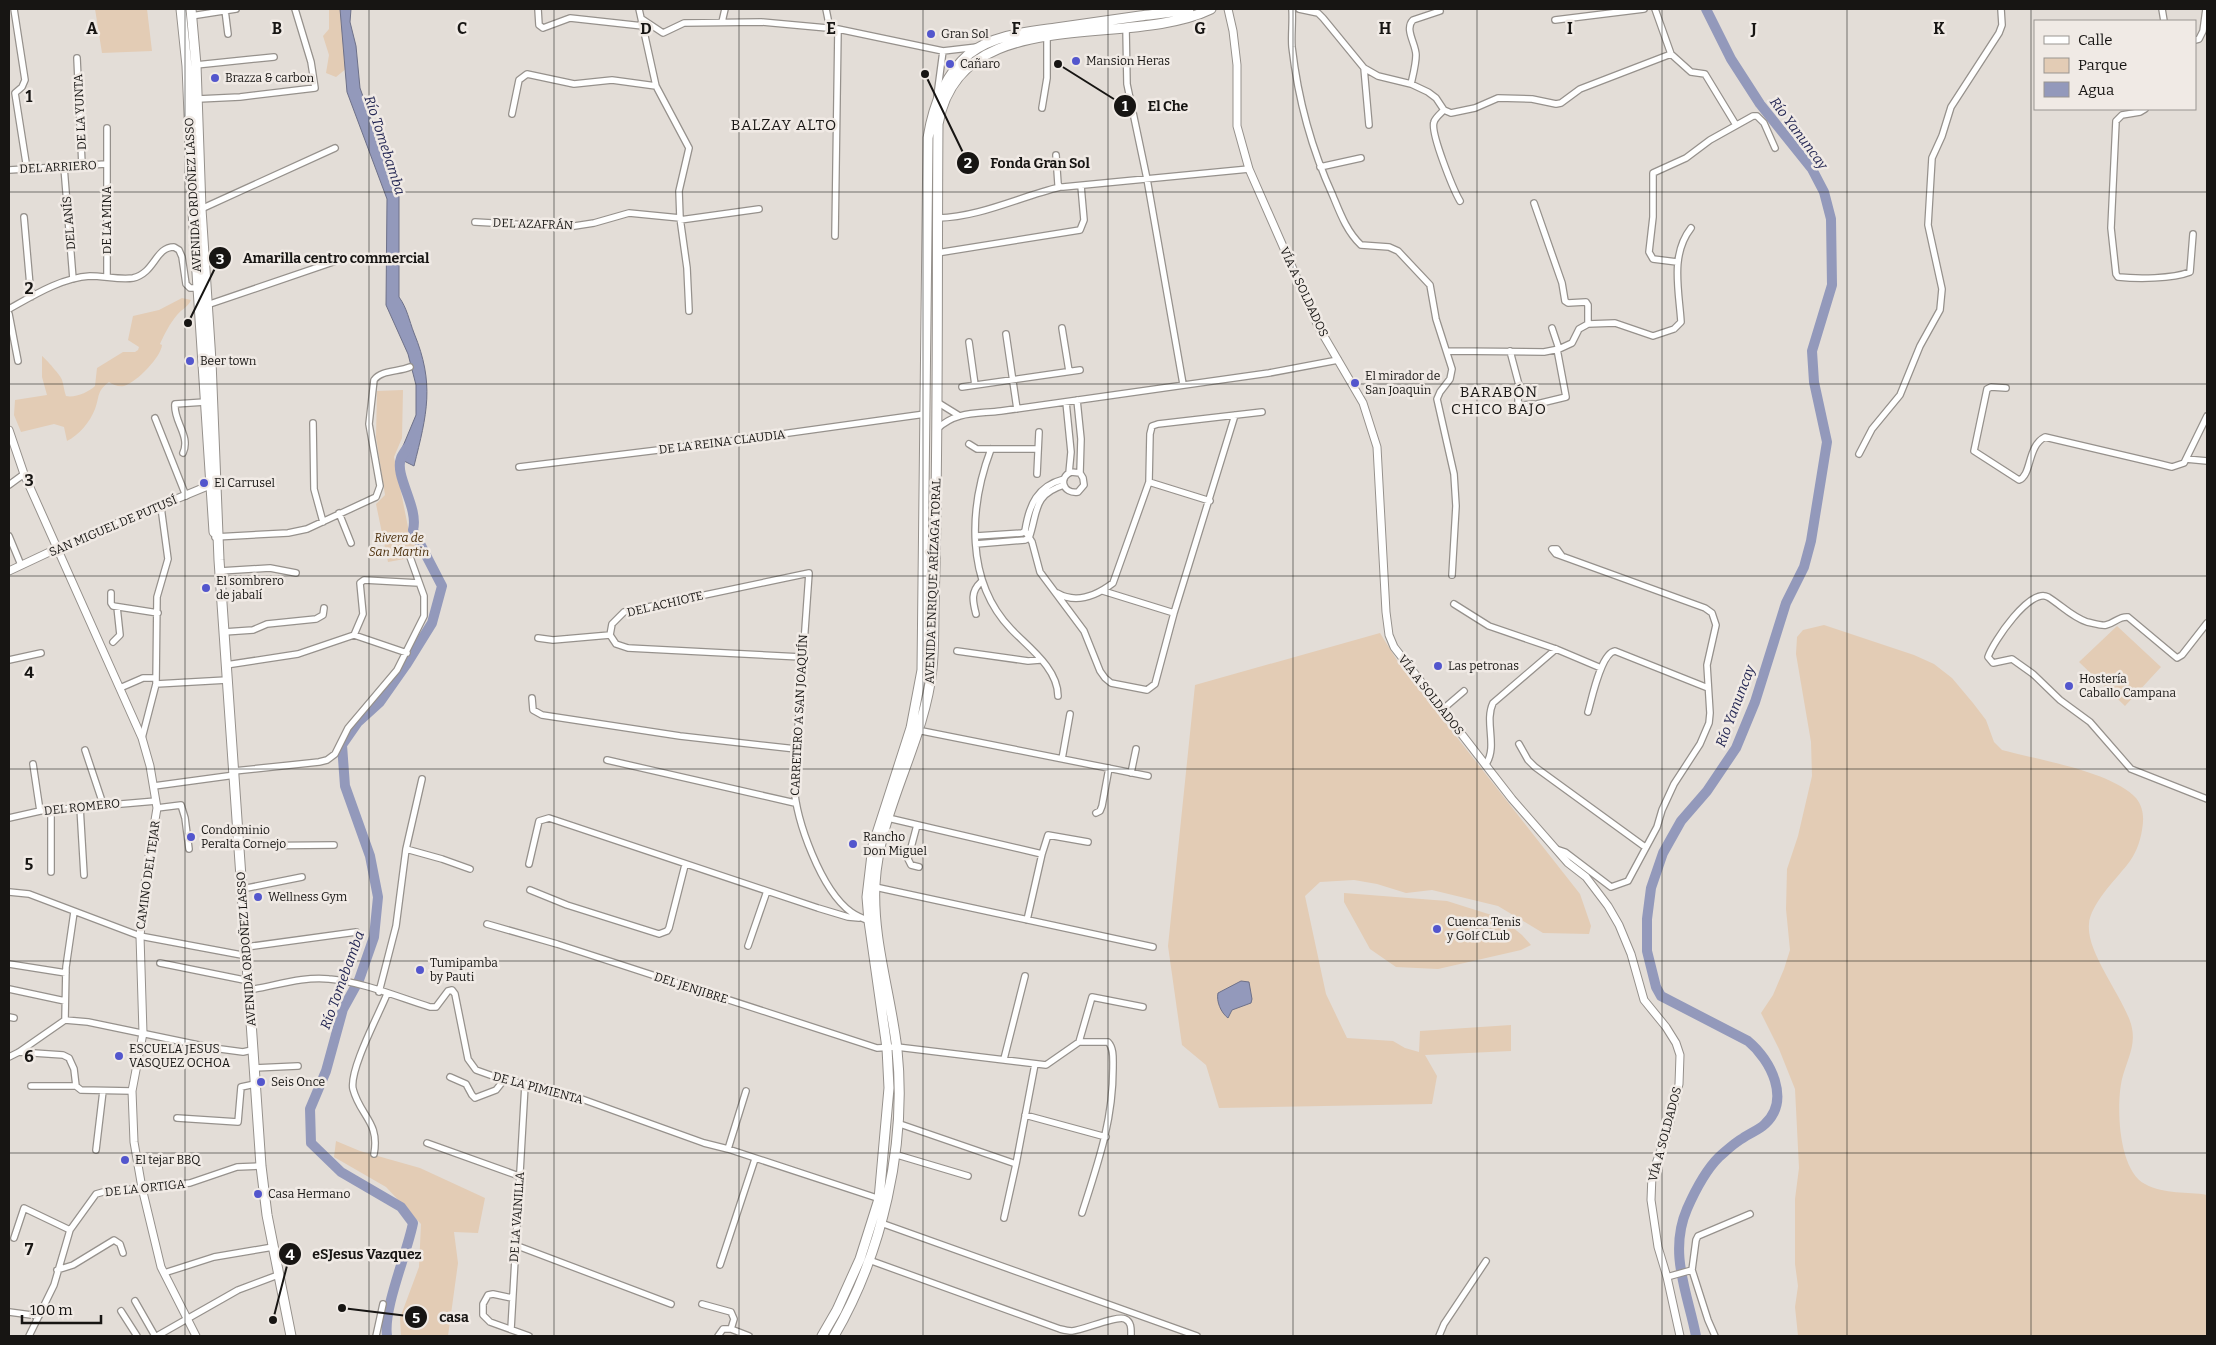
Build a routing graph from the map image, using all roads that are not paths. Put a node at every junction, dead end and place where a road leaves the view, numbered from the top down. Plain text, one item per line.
1 (14, 9) edge
2 (181, 9) edge
3 (236, 9) edge
4 (295, 9) edge
5 (538, 9) edge
6 (639, 9) edge
7 (725, 9) edge
8 (826, 9) edge
9 (1189, 9) edge
10 (1211, 9) edge
11 (1228, 9) edge
12 (1292, 9) edge
13 (1299, 9) edge
14 (1644, 9) edge
15 (2001, 9) edge
16 (2206, 9) edge
17 (224, 10) junction
18 (1179, 10) edge
19 (1657, 10) edge
20 (1440, 11) dead end
21 (191, 12) edge
22 (642, 19) junction
23 (1555, 20) dead end
24 (722, 22) junction
25 (643, 26) junction
26 (1126, 28) junction
27 (830, 29) junction
28 (838, 29) junction
29 (228, 34) dead end
30 (1047, 37) junction
31 (2196, 40) edge
32 (982, 46) junction
33 (943, 52) junction
34 (1671, 54) junction
35 (274, 57) dead end
36 (77, 58) dead end
37 (196, 66) junction
38 (1364, 68) junction
39 (1411, 84) junction
40 (656, 86) junction
41 (937, 98) junction
42 (198, 99) junction
43 (1042, 108) dead end
44 (1444, 110) junction
45 (2143, 110) edge
46 (512, 114) dead end
47 (1369, 125) dead end
48 (1736, 125) junction
49 (107, 128) dead end
50 (335, 148) dead end
51 (1775, 148) dead end
52 (1056, 155) dead end
53 (1362, 158) dead end
54 (106, 164) junction
55 (82, 165) junction
56 (64, 167) junction
57 (1320, 167) junction
58 (27, 169) junction
59 (1249, 169) junction
60 (9, 170) edge
61 (1147, 179) junction
62 (1081, 186) junction
63 (1060, 187) junction
64 (1460, 201) dead end
65 (1534, 203) dead end
66 (927, 208) junction
67 (201, 209) junction
68 (759, 209) dead end
69 (938, 213) junction
70 (24, 216) dead end
71 (680, 219) junction
72 (475, 222) dead end
73 (1691, 228) dead end
74 (2193, 234) dead end
75 (834, 236) dead end
76 (937, 253) junction
77 (340, 260) dead end
78 (1677, 262) junction
79 (108, 276) junction
80 (73, 279) junction
81 (198, 288) junction
82 (31, 297) junction
83 (207, 305) junction
84 (9, 309) edge
85 (689, 311) dead end
86 (9, 314) edge
87 (1588, 324) junction
88 (1062, 328) dead end
89 (1552, 328) dead end
90 (1006, 334) dead end
91 (969, 342) dead end
92 (1558, 349) junction
93 (1447, 351) junction
94 (1510, 351) junction
95 (1338, 360) junction
96 (18, 361) dead end
97 (410, 367) dead end
98 (1080, 370) dead end
99 (1069, 371) junction
100 (1013, 378) junction
101 (1183, 384) junction
102 (975, 385) junction
103 (962, 387) dead end
104 (2006, 388) dead end
105 (1077, 400) junction
106 (205, 402) junction
107 (937, 402) junction
108 (1066, 402) junction
109 (1017, 409) junction
110 (1262, 412) dead end
111 (925, 414) junction
112 (1235, 414) junction
113 (958, 415) junction
114 (2207, 416) edge
115 (155, 418) dead end
116 (313, 423) dead end
117 (937, 429) junction
118 (9, 430) edge
119 (1039, 432) dead end
120 (969, 444) dead end
121 (991, 449) junction
122 (1037, 449) junction
123 (183, 453) dead end
124 (1859, 454) dead end
125 (2186, 459) junction
126 (2207, 461) edge
127 (519, 466) dead end
128 (1069, 472) junction
129 (1080, 473) junction
130 (24, 474) junction
131 (1037, 474) dead end
132 (1064, 482) junction
133 (1149, 482) junction
134 (213, 483) junction
135 (9, 485) edge
136 (186, 496) junction
137 (1210, 501) junction
138 (160, 507) junction
139 (339, 514) junction
140 (323, 522) junction
141 (1025, 531) junction
142 (9, 536) edge
143 (976, 536) junction
144 (217, 537) junction
145 (1029, 538) junction
146 (351, 542) dead end
147 (976, 544) junction
148 (58, 548) junction
149 (1562, 556) dead end
150 (410, 557) dead end
151 (21, 565) junction
152 (9, 571) edge
153 (220, 571) junction
154 (296, 573) dead end
155 (809, 573) joint
156 (1452, 575) dead end
157 (981, 582) junction
158 (419, 583) junction
159 (1053, 590) junction
160 (1103, 591) junction
161 (111, 593) dead end
162 (1454, 604) dead end
163 (117, 607) junction
164 (324, 608) dead end
165 (158, 613) junction
166 (1174, 613) junction
167 (976, 614) dead end
168 (2207, 623) edge
169 (224, 632) junction
170 (610, 634) junction
171 (354, 635) junction
172 (538, 638) dead end
173 (113, 642) dead end
174 (1556, 649) junction
175 (957, 651) dead end
176 (407, 652) junction
177 (41, 653) dead end
178 (801, 657) junction
179 (9, 660) edge
180 (1040, 660) junction
181 (226, 666) junction
182 (1601, 668) junction
183 (227, 680) junction
184 (156, 681) junction
185 (120, 688) junction
186 (1708, 688) junction
187 (1464, 691) dead end
188 (1058, 696) dead end
189 (532, 698) dead end
190 (1443, 709) junction
191 (1588, 712) dead end
192 (1070, 714) dead end
193 (915, 729) junction
194 (142, 738) junction
195 (1519, 744) dead end
196 (796, 749) junction
197 (85, 750) dead end
198 (1136, 750) dead end
199 (1062, 759) junction
200 (607, 760) dead end
201 (32, 764) dead end
202 (1486, 764) junction
203 (1109, 768) junction
204 (234, 773) junction
205 (1130, 773) junction
206 (1148, 776) dead end
207 (422, 780) dead end
208 (154, 786) junction
209 (2207, 799) edge
210 (795, 803) junction
211 (104, 804) junction
212 (156, 805) junction
213 (80, 807) junction
214 (50, 810) junction
215 (40, 811) junction
216 (1096, 813) dead end
217 (9, 818) edge
218 (888, 818) junction
219 (917, 825) junction
220 (1088, 842) dead end
221 (334, 845) dead end
222 (239, 846) junction
223 (1645, 847) junction
224 (189, 849) dead end
225 (406, 849) junction
226 (1556, 850) junction
227 (1042, 854) junction
228 (529, 864) dead end
229 (686, 865) junction
230 (919, 867) dead end
231 (470, 869) dead end
232 (51, 872) dead end
233 (84, 875) dead end
234 (302, 877) dead end
235 (875, 887) junction
236 (242, 889) junction
237 (530, 890) dead end
238 (767, 891) junction
239 (9, 892) edge
240 (74, 912) junction
241 (1027, 920) junction
242 (868, 921) junction
243 (487, 924) dead end
244 (356, 932) dead end
245 (140, 936) junction
246 (748, 946) dead end
247 (1153, 947) dead end
248 (247, 952) junction
249 (160, 963) dead end
250 (9, 964) edge
251 (66, 973) junction
252 (1026, 976) dead end
253 (249, 986) junction
254 (9, 989) edge
255 (379, 992) junction
256 (387, 994) junction
257 (65, 1001) junction
258 (1143, 1007) dead end
259 (65, 1020) junction
260 (143, 1034) junction
261 (1079, 1042) junction
262 (892, 1047) junction
263 (252, 1050) junction
264 (19, 1052) junction
265 (9, 1057) edge
266 (1004, 1058) junction
267 (1035, 1064) junction
268 (298, 1066) dead end
269 (254, 1068) junction
270 (450, 1077) dead end
271 (504, 1080) junction
272 (255, 1084) junction
273 (525, 1085) junction
274 (31, 1086) dead end
275 (76, 1086) junction
276 (103, 1091) junction
277 (132, 1091) junction
278 (746, 1091) dead end
279 (1025, 1115) junction
280 (177, 1118) dead end
281 (898, 1123) junction
282 (1106, 1137) junction
283 (427, 1143) dead end
284 (728, 1149) junction
285 (96, 1150) dead end
286 (374, 1154) dead end
287 (894, 1154) junction
288 (755, 1159) junction
289 (1016, 1164) junction
290 (261, 1166) junction
291 (519, 1176) junction
292 (968, 1176) dead end
293 (142, 1188) junction
294 (883, 1199) junction
295 (1082, 1213) dead end
296 (1750, 1214) dead end
297 (1004, 1218) dead end
298 (881, 1223) junction
299 (70, 1230) junction
300 (14, 1238) dead end
301 (515, 1245) junction
302 (273, 1247) junction
303 (123, 1253) dead end
304 (869, 1260) junction
305 (1486, 1261) dead end
306 (720, 1265) dead end
307 (57, 1270) junction
308 (1689, 1271) junction
309 (164, 1273) junction
310 (278, 1275) junction
311 (1670, 1276) junction
312 (512, 1298) junction
313 (135, 1301) dead end
314 (383, 1304) dead end
315 (671, 1304) dead end
316 (702, 1304) dead end
317 (121, 1311) dead end
318 (9, 1312) edge
319 (39, 1316) junction
320 (188, 1320) junction
321 (511, 1329) junction
322 (731, 1329) junction
323 (29, 1336) edge
324 (137, 1336) edge
325 (156, 1336) edge
326 (196, 1336) edge
327 (291, 1336) edge
328 (376, 1336) edge
329 (529, 1336) edge
330 (718, 1336) edge
331 (749, 1336) edge
332 (822, 1336) edge
333 (834, 1336) edge
334 (1131, 1336) edge
335 (1197, 1336) edge
336 (1439, 1336) edge
337 (1680, 1336) edge
338 (1715, 1336) edge

1 - 58 street
2 - 81 main road, AVENIDA ORDOÑEZ LASSO
3 - 17 street
4 - 42 street
5 - 25 street
6 - 22 street
7 - 24 street
8 - 27 street
9 - 18 main road, AVENIDA ENRIQUE ARÍZAGA TORAL
10 - 26 main road, AVENIDA ENRIQUE ARÍZAGA TORAL
11 - 59 street, VÍA A SOLDADOS
12 - 57 street
13 - 38 street
14 - 23 street
15 - 124 street
16 - 31 street
17 - 21 street
17 - 29 street
18 - 32 main road, AVENIDA ENRIQUE ARÍZAGA TORAL
19 - 34 street
20 - 39 street
21 - 37 main road, AVENIDA ORDOÑEZ LASSO
22 - 24 street
22 - 25 street
24 - 27 street
25 - 40 street
26 - 30 main road, AVENIDA ENRIQUE ARÍZAGA TORAL
26 - 61 street
27 - 28 street
28 - 33 street
28 - 75 street
30 - 43 street
30 - 69 main road, AVENIDA ENRIQUE ARÍZAGA TORAL
32 - 33 street
32 - 41 main road, AVENIDA ENRIQUE ARÍZAGA TORAL
33 - 41 street
34 - 44 street
34 - 48 street
35 - 37 street
36 - 55 street, DE LA YUNTA
37 - 42 main road, AVENIDA ORDOÑEZ LASSO
38 - 39 street
38 - 47 street
39 - 44 street
40 - 46 street
40 - 71 street
41 - 66 main road, AVENIDA ENRIQUE ARÍZAGA TORAL
42 - 67 main road, AVENIDA ORDOÑEZ LASSO
44 - 64 street
45 - 74 street
48 - 51 street
48 - 78 street
49 - 54 street, DE LA MINA
50 - 67 street
52 - 63 street
53 - 57 street
54 - 55 street, DEL ARRIERO
54 - 79 street, DE LA MINA
55 - 56 street, DEL ARRIERO
56 - 58 street, DEL ARRIERO
56 - 80 street, DEL ANÍS
57 - 93 street
58 - 60 street, DEL ARRIERO
59 - 61 street
59 - 95 street, VÍA A SOLDADOS
61 - 62 street
61 - 101 street
62 - 63 street
62 - 76 street
63 - 69 street
65 - 87 street
66 - 69 main road
66 - 111 main road, AVENIDA ENRIQUE ARÍZAGA TORAL
67 - 83 main road, AVENIDA ORDOÑEZ LASSO
68 - 71 street, DEL AZAFRÁN
69 - 76 main road, AVENIDA ENRIQUE ARÍZAGA TORAL
70 - 82 street
71 - 72 street, DEL AZAFRÁN
71 - 85 street
73 - 78 street
76 - 107 main road, AVENIDA ENRIQUE ARÍZAGA TORAL
77 - 83 street
78 - 87 street
79 - 80 street
79 - 81 street
80 - 82 street
81 - 106 main road, AVENIDA ORDOÑEZ LASSO
82 - 84 street
83 - 134 main road, AVENIDA ORDOÑEZ LASSO
86 - 96 street
87 - 92 street
88 - 99 street
89 - 92 street
90 - 100 street
91 - 102 street
92 - 94 street
92 - 94 street
93 - 94 street
93 - 156 street
95 - 101 street
95 - 190 street, VÍA A SOLDADOS
97 - 139 street
98 - 99 street
99 - 100 street
100 - 102 street
100 - 109 street
101 - 105 street
102 - 103 street
104 - 125 street
105 - 108 street
105 - 129 street
106 - 123 street
106 - 134 main road, AVENIDA ORDOÑEZ LASSO
107 - 113 street
107 - 117 main road, AVENIDA ENRIQUE ARÍZAGA TORAL
108 - 109 street
108 - 128 street
109 - 113 street
110 - 112 street
111 - 127 street, DE LA REINA CLAUDIA
111 - 193 main road, AVENIDA ENRIQUE ARÍZAGA TORAL
112 - 133 street
112 - 137 street
113 - 117 street
114 - 125 street
115 - 136 street
116 - 140 street
117 - 193 main road, AVENIDA ENRIQUE ARÍZAGA TORAL
118 - 130 street, CAMINO DEL TEJAR
119 - 122 street
120 - 121 street
121 - 122 street
121 - 143 street
122 - 131 street
125 - 126 street
128 - 129 street
128 - 132 street
129 - 132 street
130 - 135 street
130 - 148 street, CAMINO DEL TEJAR
132 - 141 street
132 - 145 street
133 - 137 street
133 - 160 street
134 - 136 street, SAN MIGUEL DE PUTUSÍ
134 - 144 main road, AVENIDA ORDOÑEZ LASSO
136 - 138 street, SAN MIGUEL DE PUTUSÍ
137 - 166 street
138 - 148 street, SAN MIGUEL DE PUTUSÍ
138 - 165 street
139 - 140 street
139 - 146 street
140 - 144 street
141 - 143 street
141 - 145 street
142 - 151 street
143 - 147 street
144 - 153 main road, AVENIDA ORDOÑEZ LASSO
145 - 147 street
145 - 159 street
147 - 157 street
148 - 151 street, SAN MIGUEL DE PUTUSÍ
148 - 185 street, CAMINO DEL TEJAR
149 - 186 street
150 - 158 street
151 - 152 street, SAN MIGUEL DE PUTUSÍ
153 - 154 street
153 - 169 main road, AVENIDA ORDOÑEZ LASSO
155 - 170 street, DEL ACHIOTE
155 - 178 street, CARRETERO A SAN JOAQUÍN
157 - 167 street
157 - 180 street
158 - 171 street
158 - 176 street
159 - 160 street
159 - 166 street
160 - 166 street
161 - 163 street
162 - 174 street
163 - 165 street
163 - 173 street
164 - 169 street
165 - 184 street
168 - 209 street
169 - 181 main road, AVENIDA ORDOÑEZ LASSO
170 - 172 street
170 - 178 street
171 - 176 street
171 - 181 street
174 - 182 street
174 - 202 street
175 - 180 street
176 - 204 street
177 - 179 street
178 - 196 street, CARRETERO A SAN JOAQUÍN
180 - 188 street
181 - 183 main road, AVENIDA ORDOÑEZ LASSO
182 - 186 street
182 - 191 street
183 - 184 street
183 - 204 main road, AVENIDA ORDOÑEZ LASSO
184 - 185 street
184 - 194 street
185 - 194 street, CAMINO DEL TEJAR
186 - 223 street
187 - 190 street
189 - 196 street
190 - 202 street, VÍA A SOLDADOS
192 - 199 street
193 - 199 street
193 - 218 main road, AVENIDA ENRIQUE ARÍZAGA TORAL
193 - 242 main road, AVENIDA ENRIQUE ARÍZAGA TORAL
194 - 208 street, CAMINO DEL TEJAR
195 - 223 street
196 - 210 street, CARRETERO A SAN JOAQUÍN
197 - 211 street
198 - 205 street
199 - 203 street
200 - 210 street
201 - 215 street
202 - 226 street, VÍA A SOLDADOS
203 - 205 street
203 - 216 street
204 - 208 street
204 - 222 main road, AVENIDA ORDOÑEZ LASSO
205 - 206 street
207 - 225 street
208 - 212 street, CAMINO DEL TEJAR
210 - 242 street, CARRETERO A SAN JOAQUÍN
211 - 212 street, DEL ROMERO
211 - 213 street, DEL ROMERO
212 - 224 street, DEL ROMERO
212 - 245 street, CAMINO DEL TEJAR
213 - 214 street, DEL ROMERO
213 - 233 street
214 - 215 street, DEL ROMERO
214 - 232 street
215 - 217 street, DEL ROMERO
218 - 219 street
218 - 235 main road, AVENIDA ENRIQUE ARÍZAGA TORAL
219 - 227 street
219 - 230 street
220 - 227 street
221 - 222 street
222 - 236 main road, AVENIDA ORDOÑEZ LASSO
223 - 226 street
225 - 231 street
225 - 255 street
226 - 311 street, VÍA A SOLDADOS
227 - 241 street
228 - 229 street
229 - 237 street
229 - 238 street
234 - 236 street
235 - 241 street
235 - 242 main road, AVENIDA ENRIQUE ARÍZAGA TORAL
236 - 248 main road, AVENIDA ORDOÑEZ LASSO
238 - 242 street
238 - 246 street
239 - 240 street
240 - 245 street
240 - 251 street
241 - 247 street
242 - 262 main road, AVENIDA ENRIQUE ARÍZAGA TORAL
243 - 262 street, DEL JENJIBRE
244 - 248 street
245 - 248 street
245 - 260 street, CAMINO DEL TEJAR
248 - 253 main road, AVENIDA ORDOÑEZ LASSO
249 - 253 street
250 - 251 street
251 - 257 street
252 - 266 street
253 - 255 street, DE LA PIMIENTA
253 - 263 main road, AVENIDA ORDOÑEZ LASSO
254 - 257 street
255 - 256 street, DE LA PIMIENTA
256 - 271 street, DE LA PIMIENTA
256 - 286 street
257 - 259 street
258 - 261 street
259 - 260 street
259 - 264 street
260 - 263 street
260 - 277 street, CAMINO DEL TEJAR
261 - 267 street
261 - 282 street
262 - 266 street, DEL JENJIBRE
262 - 281 main road, AVENIDA ENRIQUE ARÍZAGA TORAL
262 - 294 main road, AVENIDA ENRIQUE ARÍZAGA TORAL
263 - 269 main road, AVENIDA ORDOÑEZ LASSO
264 - 265 street
264 - 275 street
266 - 267 street, DEL JENJIBRE
267 - 279 street
268 - 269 street
269 - 272 main road, AVENIDA ORDOÑEZ LASSO
270 - 271 street
271 - 273 street, DE LA PIMIENTA
272 - 280 street
272 - 290 main road, AVENIDA ORDOÑEZ LASSO
273 - 284 street, DE LA PIMIENTA
273 - 291 street, DE LA VAINILLA
274 - 275 street
275 - 276 street
276 - 277 street
276 - 285 street
277 - 293 street, CAMINO DEL TEJAR
278 - 284 street
279 - 282 street
279 - 289 street
281 - 287 main road, AVENIDA ENRIQUE ARÍZAGA TORAL
281 - 289 street
282 - 295 street
283 - 291 street
284 - 288 street, DE LA PIMIENTA
287 - 292 street
287 - 294 main road, AVENIDA ENRIQUE ARÍZAGA TORAL
288 - 294 street, DE LA PIMIENTA
288 - 306 street
289 - 297 street
290 - 293 street, DE LA ORTIGA
290 - 302 main road, AVENIDA ORDOÑEZ LASSO
291 - 301 street, DE LA VAINILLA
293 - 299 street, DE LA ORTIGA
293 - 309 street, CAMINO DEL TEJAR
294 - 298 main road, AVENIDA ENRIQUE ARÍZAGA TORAL
294 - 332 main road, AVENIDA ENRIQUE ARÍZAGA TORAL
296 - 308 street
298 - 304 main road, AVENIDA ENRIQUE ARÍZAGA TORAL
298 - 335 street
299 - 300 street
299 - 307 street, DE LA ORTIGA
301 - 312 street, DE LA VAINILLA
301 - 315 street
302 - 309 street
302 - 310 main road, AVENIDA ORDOÑEZ LASSO
303 - 307 street
304 - 333 main road, AVENIDA ENRIQUE ARÍZAGA TORAL
304 - 334 street
305 - 336 street
307 - 319 street, DE LA ORTIGA
308 - 311 street
308 - 338 street
309 - 320 street, CAMINO DEL TEJAR
310 - 320 street
310 - 327 main road, AVENIDA ORDOÑEZ LASSO
311 - 337 street, VÍA A SOLDADOS
312 - 321 street, DE LA VAINILLA
312 - 321 street
313 - 325 street
314 - 328 street
316 - 322 street
317 - 324 street
318 - 319 street
319 - 323 street, DE LA ORTIGA
320 - 325 street
320 - 326 street, CAMINO DEL TEJAR
321 - 329 street
322 - 330 street
322 - 331 street

